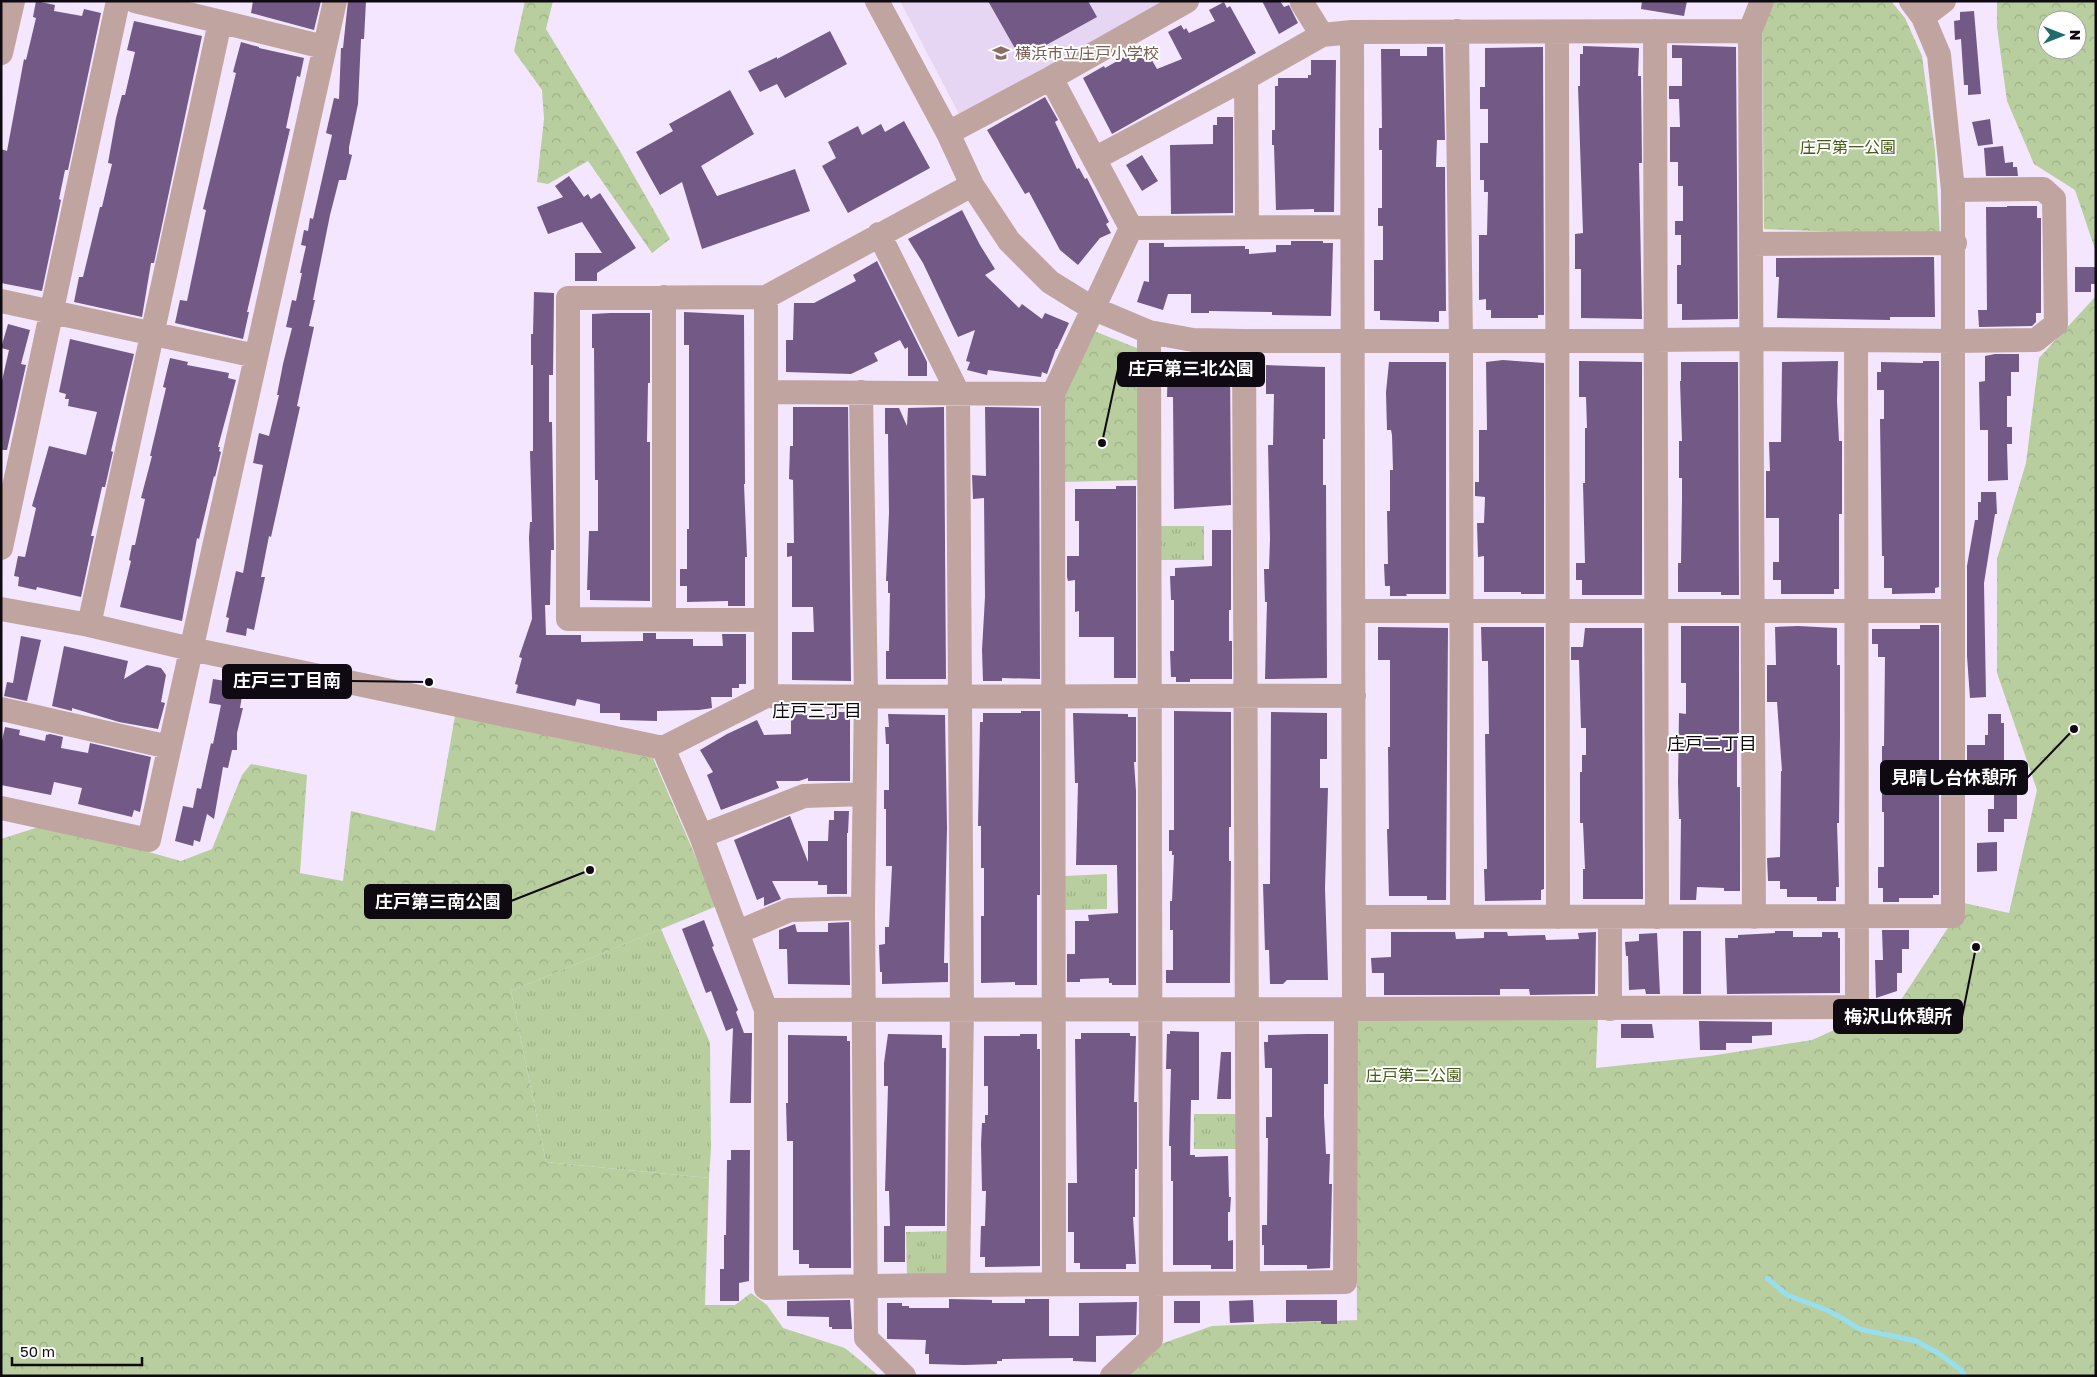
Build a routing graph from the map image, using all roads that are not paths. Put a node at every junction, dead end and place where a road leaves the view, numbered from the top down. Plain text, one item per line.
1 (13, 1) edge
2 (118, 1) edge
3 (135, 1) edge
4 (335, 1) edge
5 (877, 1) edge
6 (1188, 1) edge
7 (1762, 1) edge
8 (1944, 1) edge
9 (1302, 4) dead end
10 (1917, 9) edge
11 (220, 22) junction
12 (1458, 31) junction
13 (1656, 31) junction
14 (1750, 31) junction
15 (1352, 32) junction
16 (1557, 32) junction
17 (1322, 34) junction
18 (324, 47) junction
19 (1, 53) edge
20 (1051, 78) junction
21 (1246, 78) junction
22 (948, 133) junction
23 (1094, 159) junction
24 (972, 185) junction
25 (1953, 190) junction
26 (1247, 227) junction
27 (1352, 227) junction
28 (1131, 228) junction
29 (879, 234) junction
30 (1954, 242) junction
31 (1751, 244) junction
32 (664, 297) junction
33 (766, 297) junction
34 (1, 301) edge
35 (1092, 308) junction
36 (51, 312) junction
37 (1148, 332) junction
38 (151, 333) junction
39 (1751, 339) junction
40 (1657, 340) junction
41 (1856, 340) junction
42 (1244, 341) junction
43 (1353, 341) junction
44 (1461, 341) junction
45 (1556, 341) junction
46 (1954, 341) junction
47 (256, 356) junction
48 (766, 392) junction
49 (861, 392) junction
50 (958, 393) junction
51 (1053, 394) junction
52 (1, 548) edge
53 (1, 609) edge
54 (1558, 610) junction
55 (1752, 610) junction
56 (1354, 611) junction
57 (1461, 611) junction
58 (1658, 611) junction
59 (1855, 611) junction
60 (1953, 611) junction
61 (664, 619) junction
62 (765, 620) junction
63 (89, 625) junction
64 (191, 649) junction
65 (1150, 695) junction
66 (1246, 695) junction
67 (766, 696) junction
68 (1054, 696) junction
69 (1354, 696) junction
70 (866, 697) junction
71 (959, 697) junction
72 (1, 709) edge
73 (170, 747) junction
74 (663, 748) junction
75 (864, 794) junction
76 (1, 808) edge
77 (701, 836) junction
78 (863, 908) junction
79 (1354, 917) junction
80 (1462, 917) junction
81 (1558, 917) junction
82 (1610, 917) junction
83 (1657, 917) junction
84 (1754, 917) junction
85 (1857, 917) junction
86 (738, 932) junction
87 (962, 1008) junction
88 (864, 1009) junction
89 (1053, 1009) junction
90 (1151, 1009) junction
91 (1350, 1009) junction
92 (1610, 1009) junction
93 (766, 1010) junction
94 (1247, 1010) junction
95 (1248, 1283) junction
96 (1054, 1284) junction
97 (864, 1285) junction
98 (958, 1285) junction
99 (1152, 1285) junction
100 (904, 1376) edge
101 (1112, 1376) edge

1 - 19 street
2 - 36 street
3 - 11 street
4 - 18 street
5 - 22 street
6 - 20 street
7 - 14 street
8 - 10 street
9 - 17 street
10 - 25 street
11 - 18 street
11 - 38 street
12 - 15 street
12 - 16 street
12 - 44 street
13 - 14 street
13 - 16 street
13 - 40 street
14 - 31 street
15 - 17 street
15 - 27 street
16 - 45 street
17 - 21 street
18 - 47 street
20 - 22 street
20 - 23 street
21 - 23 street
21 - 26 street
22 - 24 street
23 - 28 street
24 - 29 street
24 - 35 street
25 - 30 street
25 - 46 street
26 - 27 street
26 - 28 street
27 - 43 street
28 - 35 street
29 - 33 street
29 - 50 street
30 - 31 street
30 - 46 street
31 - 39 street
32 - 33 street
32 - 61 street
32 - 61 street
33 - 48 street
34 - 36 street
35 - 37 street
35 - 51 street
36 - 38 street
36 - 52 street
37 - 42 street
37 - 65 street
38 - 47 street
38 - 63 street
39 - 40 street
39 - 41 street
39 - 55 street
40 - 45 street
40 - 58 street
41 - 46 street
41 - 59 street
42 - 43 street
42 - 66 street
43 - 44 street
43 - 56 street
44 - 45 street
44 - 57 street
45 - 54 street
46 - 60 street
47 - 64 street
48 - 49 street
48 - 62 street
49 - 50 street
49 - 70 street
50 - 51 street
50 - 71 street
51 - 68 street
53 - 63 street
54 - 57 street
54 - 58 street
54 - 81 street
55 - 58 street
55 - 59 street
55 - 84 street
56 - 57 street
56 - 69 street
57 - 80 street
58 - 83 street
59 - 60 street
59 - 85 street
60 - 85 street
61 - 62 street
62 - 67 street
63 - 64 street
64 - 73 street
64 - 74 street
65 - 66 street
65 - 68 street
65 - 90 street
66 - 69 street
66 - 94 street
67 - 70 street
67 - 74 street
68 - 71 street
68 - 89 street
69 - 79 street
70 - 71 street
70 - 75 street
71 - 87 street
72 - 73 street
73 - 76 street
74 - 77 street
75 - 77 street
75 - 78 street
77 - 86 street
78 - 86 street
78 - 88 street
79 - 80 street
79 - 91 street
80 - 81 street
81 - 82 street
82 - 83 street
82 - 92 street
83 - 84 street
84 - 85 street
85 - 92 street
86 - 93 street
87 - 88 street
87 - 89 street
87 - 98 street
88 - 93 street
88 - 97 street
89 - 90 street
89 - 96 street
90 - 94 street
90 - 99 street
91 - 92 street
91 - 94 street
91 - 95 street
93 - 97 street
94 - 95 street
95 - 99 street
96 - 98 street
96 - 99 street
97 - 98 street
97 - 100 street
99 - 101 street

